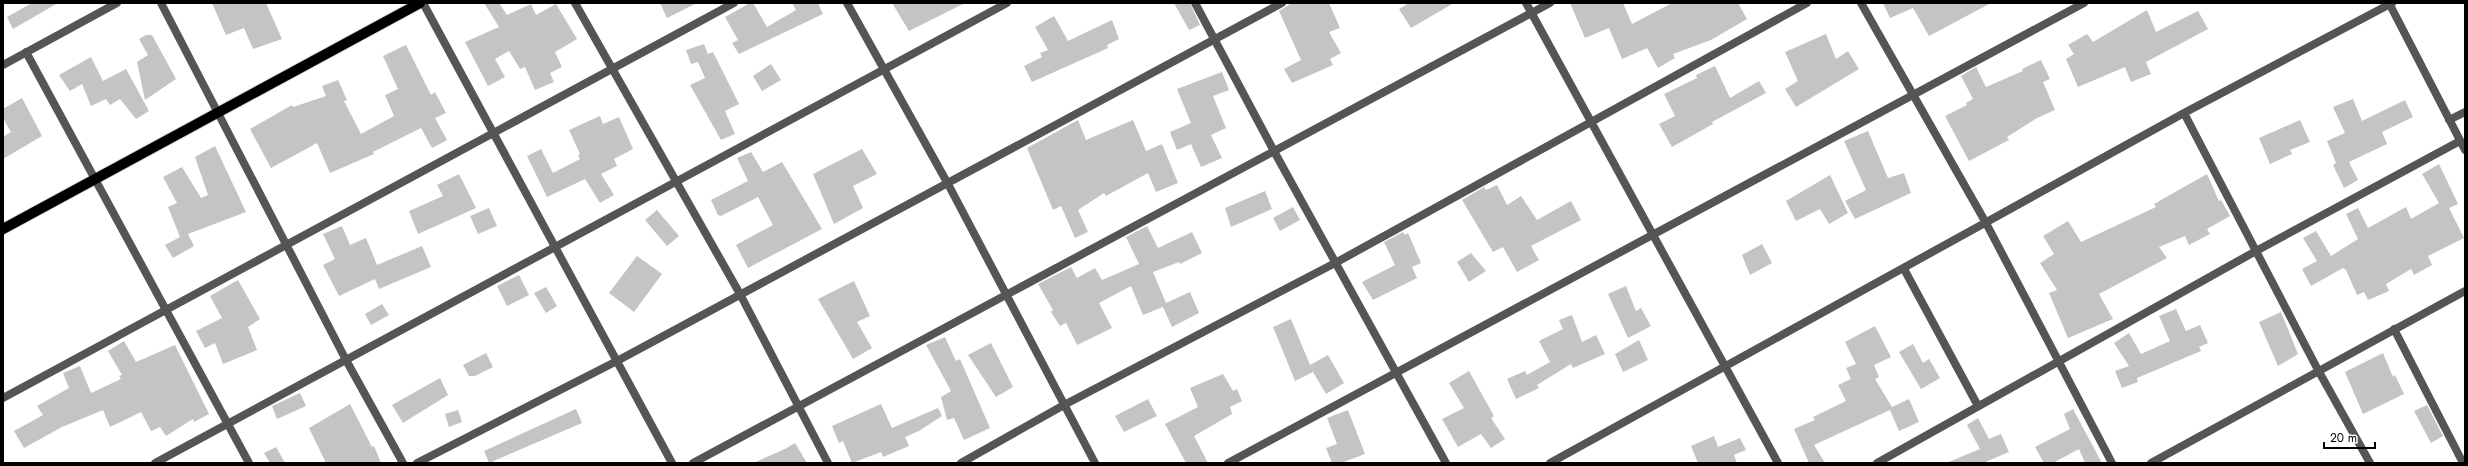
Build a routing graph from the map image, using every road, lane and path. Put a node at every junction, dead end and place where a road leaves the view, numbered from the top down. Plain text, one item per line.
1 (117, 3) edge
2 (161, 3) edge
3 (420, 3) edge
4 (423, 3) edge
5 (575, 3) edge
6 (734, 3) edge
7 (847, 3) edge
8 (1007, 3) edge
9 (1195, 3) edge
10 (1282, 3) edge
11 (1526, 3) edge
12 (1550, 3) edge
13 (1807, 3) edge
14 (1861, 3) edge
15 (2084, 3) edge
16 (2390, 3) edge
17 (1532, 13) junction
18 (1214, 40) junction
19 (26, 52) junction
20 (3, 65) edge
21 (612, 67) junction
22 (884, 71) junction
23 (1912, 96) junction
24 (2465, 112) edge
25 (218, 113) junction
26 (2184, 113) junction
27 (2449, 120) junction
28 (1592, 122) junction
29 (493, 133) junction
30 (2460, 141) junction
31 (2465, 150) edge
32 (1274, 153) junction
33 (96, 179) junction
34 (678, 182) junction
35 (948, 184) junction
36 (1986, 223) junction
37 (3, 229) edge
38 (1652, 236) junction
39 (288, 244) junction
40 (556, 247) junction
41 (2256, 251) junction
42 (1337, 262) junction
43 (1904, 269) junction
44 (2465, 291) edge
45 (740, 294) junction
46 (1006, 294) junction
47 (166, 310) junction
48 (2394, 329) junction
49 (346, 360) junction
50 (617, 361) junction
51 (2058, 362) junction
52 (1725, 365) junction
53 (2318, 370) junction
54 (1398, 374) junction
55 (3, 398) edge
56 (1064, 405) junction
57 (1978, 406) junction
58 (799, 407) junction
59 (228, 424) junction
60 (155, 463) edge
61 (248, 463) edge
62 (403, 463) edge
63 (417, 463) edge
64 (672, 463) edge
65 (693, 463) edge
66 (828, 463) edge
67 (961, 463) edge
68 (1095, 463) edge
69 (1228, 463) edge
70 (1446, 463) edge
71 (1550, 463) edge
72 (1778, 463) edge
73 (1877, 463) edge
74 (2112, 463) edge
75 (2151, 463) edge
76 (2370, 463) edge
77 (2463, 463) edge

1 - 19 street
2 - 25 street
3 - 25 main road
4 - 29 street
5 - 21 street
6 - 21 street
7 - 22 street
8 - 22 street
9 - 18 street
10 - 18 street
11 - 17 street
12 - 17 street
13 - 28 street
14 - 23 street
15 - 23 street
16 - 26 street
16 - 27 street
17 - 28 street
17 - 32 street
18 - 32 street
18 - 35 street
19 - 20 street
19 - 33 street
21 - 29 street
21 - 34 street
22 - 34 street
22 - 35 street
23 - 36 street
23 - 38 street
24 - 27 street
25 - 33 main road
25 - 39 street
26 - 36 street
26 - 41 street
27 - 30 street
28 - 38 street
28 - 42 street
29 - 39 street
29 - 40 street
30 - 31 street
30 - 41 street
32 - 42 street
32 - 46 street
33 - 37 main road
33 - 47 street
34 - 40 street
34 - 45 street
35 - 45 street
35 - 46 street
36 - 43 street
36 - 51 street
38 - 52 street
38 - 54 street
39 - 47 street
39 - 49 street
40 - 49 street
40 - 50 street
41 - 51 street
41 - 53 street
42 - 54 street
42 - 56 street
43 - 52 street
43 - 57 street
44 - 48 street
45 - 50 street
45 - 58 street
46 - 56 street
46 - 58 street
47 - 55 street
47 - 59 street
48 - 53 street
48 - 77 street
49 - 59 street
49 - 62 street
50 - 63 street
50 - 64 street
51 - 57 street
51 - 74 street
52 - 71 street
52 - 72 street
53 - 75 street
53 - 76 street
54 - 69 street
54 - 70 street
56 - 67 street
56 - 68 street
57 - 73 street
58 - 65 street
58 - 66 street
59 - 60 street
59 - 61 street

